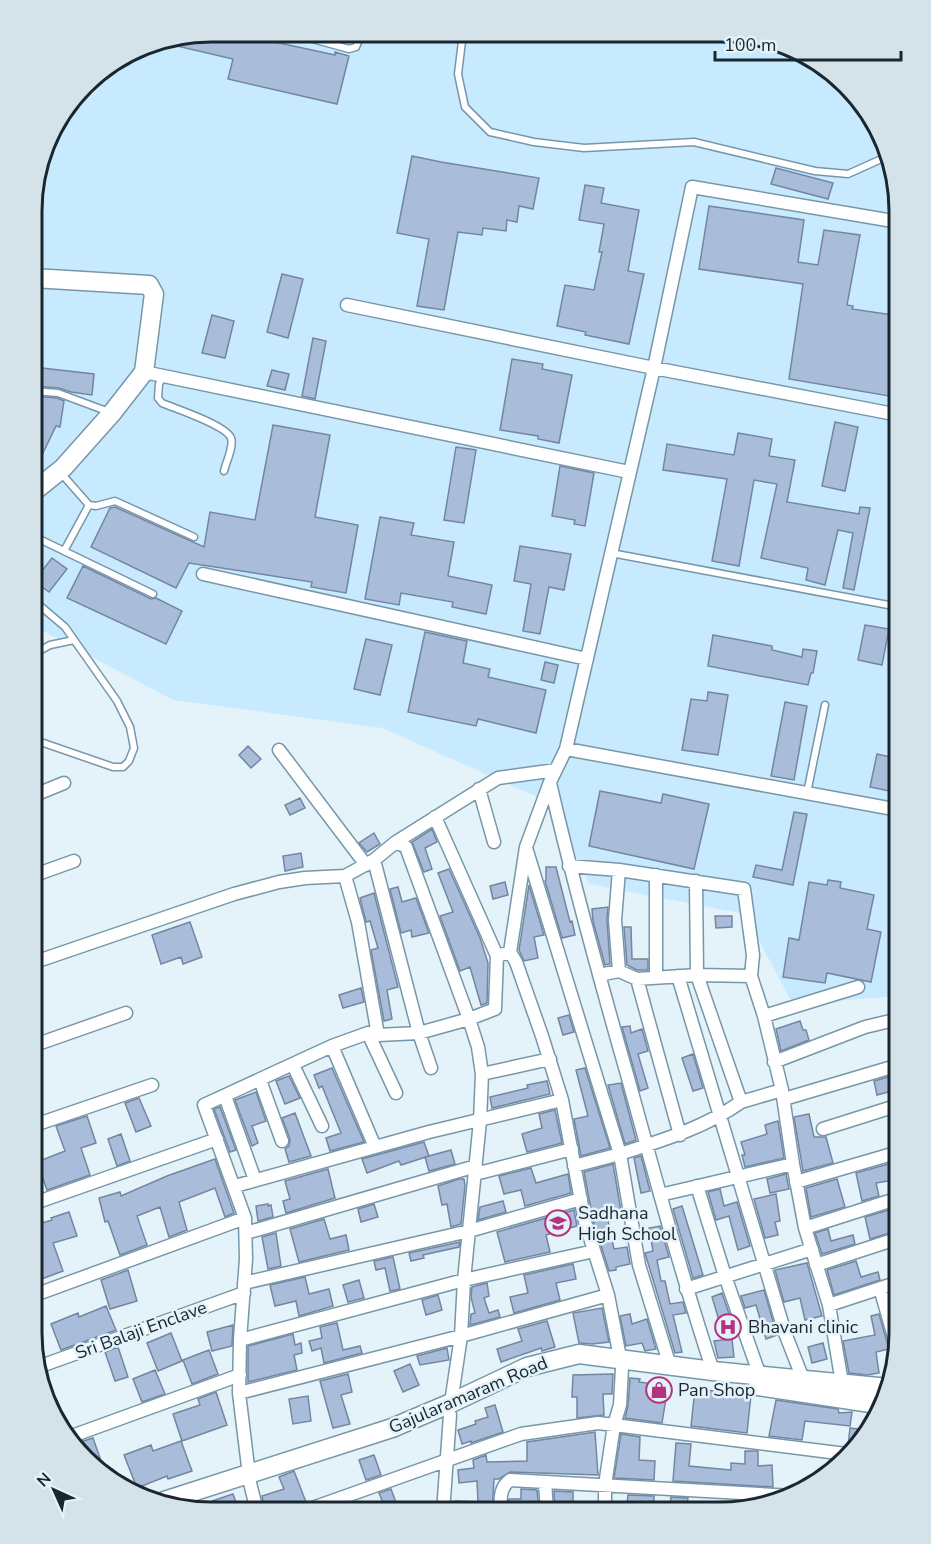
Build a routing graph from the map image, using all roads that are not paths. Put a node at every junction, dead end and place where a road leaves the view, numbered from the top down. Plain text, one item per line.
1 (321, 42) edge
2 (358, 42) edge
3 (462, 42) edge
4 (880, 160) edge
5 (889, 220) edge
6 (42, 279) edge
7 (347, 305) dead end
8 (654, 368) junction
9 (144, 372) junction
10 (164, 376) junction
11 (42, 392) edge
12 (112, 413) junction
13 (889, 413) edge
14 (59, 471) junction
15 (224, 471) dead end
16 (629, 472) junction
17 (42, 485) edge
18 (89, 505) junction
19 (195, 537) dead end
20 (42, 540) edge
21 (64, 551) junction
22 (611, 553) junction
23 (203, 574) dead end
24 (153, 594) dead end
25 (889, 605) edge
26 (42, 607) edge
27 (74, 640) junction
28 (42, 650) edge
29 (587, 659) junction
30 (825, 705) dead end
31 (42, 742) edge
32 (566, 749) junction
33 (279, 750) dead end
34 (553, 776) junction
35 (64, 783) dead end
36 (479, 789) junction
37 (42, 792) edge
38 (806, 793) junction
39 (889, 808) edge
40 (435, 817) junction
41 (396, 842) junction
42 (494, 842) dead end
43 (526, 847) junction
44 (74, 861) dead end
45 (370, 862) junction
46 (569, 866) junction
47 (619, 870) junction
48 (42, 872) edge
49 (656, 875) junction
50 (345, 876) junction
51 (696, 881) junction
52 (510, 952) junction
53 (497, 956) junction
54 (42, 960) edge
55 (619, 971) junction
56 (599, 975) junction
57 (697, 975) junction
58 (678, 976) junction
59 (751, 976) junction
60 (656, 977) junction
61 (637, 979) junction
62 (858, 987) dead end
63 (126, 1013) dead end
64 (764, 1016) junction
65 (470, 1019) junction
66 (889, 1021) edge
67 (419, 1033) junction
68 (373, 1034) junction
69 (42, 1042) edge
70 (332, 1046) junction
71 (550, 1059) junction
72 (774, 1062) junction
73 (293, 1065) junction
74 (431, 1068) dead end
75 (889, 1068) edge
76 (482, 1074) junction
77 (260, 1080) junction
78 (152, 1085) dead end
79 (396, 1094) dead end
80 (783, 1095) junction
81 (225, 1096) junction
82 (562, 1100) junction
83 (741, 1102) junction
84 (889, 1108) edge
85 (720, 1117) junction
86 (480, 1121) junction
87 (42, 1123) edge
88 (322, 1126) dead end
89 (823, 1129) dead end
90 (680, 1135) junction
91 (218, 1139) junction
92 (282, 1141) dead end
93 (646, 1145) junction
94 (375, 1147) junction
95 (572, 1149) junction
96 (620, 1154) junction
97 (889, 1155) edge
98 (793, 1164) junction
99 (574, 1166) junction
100 (475, 1170) junction
101 (739, 1177) junction
102 (255, 1180) junction
103 (796, 1182) junction
104 (235, 1186) junction
105 (697, 1186) junction
106 (660, 1195) junction
107 (581, 1199) junction
108 (42, 1201) edge
109 (889, 1201) edge
110 (245, 1218) junction
111 (805, 1228) junction
112 (469, 1231) junction
113 (246, 1233) junction
114 (889, 1241) edge
115 (812, 1249) junction
116 (594, 1251) junction
117 (765, 1264) junction
118 (816, 1266) junction
119 (725, 1276) junction
120 (464, 1280) junction
121 (889, 1285) edge
122 (244, 1288) junction
123 (880, 1288) junction
124 (686, 1289) junction
125 (42, 1292) edge
126 (608, 1295) junction
127 (889, 1303) edge
128 (829, 1305) junction
129 (461, 1336) junction
130 (240, 1340) junction
131 (621, 1363) junction
132 (45, 1364) edge
133 (670, 1365) junction
134 (713, 1371) junction
135 (240, 1375) junction
136 (760, 1376) junction
137 (803, 1379) junction
138 (842, 1383) junction
139 (238, 1393) junction
140 (876, 1397) edge
141 (875, 1399) edge
142 (451, 1409) junction
143 (614, 1425) junction
144 (76, 1435) edge
145 (838, 1453) edge
146 (447, 1461) junction
147 (249, 1478) junction
148 (544, 1482) junction
149 (605, 1485) junction
150 (767, 1495) edge
151 (176, 1498) edge
152 (189, 1501) edge
153 (255, 1502) edge
154 (330, 1502) edge
155 (444, 1502) edge
156 (500, 1502) edge
157 (547, 1502) edge
158 (605, 1502) edge

1 - 2 lane
3 - 4 lane
5 - 8 street
6 - 9 main road
7 - 8 street
8 - 13 street
8 - 16 street
9 - 10 street
9 - 12 main road
10 - 15 lane
10 - 16 street
11 - 12 lane
12 - 14 main road
14 - 17 main road
14 - 18 lane
16 - 22 street
18 - 19 lane
18 - 21 lane
20 - 21 lane
21 - 24 lane
22 - 25 lane
22 - 29 street
23 - 29 street
26 - 27 lane
27 - 28 lane
27 - 31 lane
29 - 32 street
30 - 38 lane
32 - 34 street
32 - 38 street
33 - 45 street
34 - 36 street
34 - 43 street
34 - 46 street
35 - 37 street
36 - 40 street
36 - 42 street
38 - 39 street
40 - 41 street
40 - 53 street
41 - 45 street
41 - 65 street
43 - 52 street
43 - 96 street
44 - 48 street
45 - 50 street
45 - 67 street
46 - 47 street
46 - 56 street
47 - 49 street
47 - 55 street
49 - 51 street
49 - 60 street
50 - 54 street
50 - 68 street
51 - 57 street
51 - 59 street
52 - 53 street
52 - 71 street
53 - 65 street
55 - 56 street
55 - 61 street
56 - 93 street
57 - 58 street
57 - 59 street
57 - 83 street
58 - 60 street
58 - 85 street
59 - 64 street
60 - 61 street
61 - 90 street
62 - 64 street
63 - 69 street
64 - 72 street
65 - 67 street
65 - 76 street
66 - 72 street
67 - 68 street
67 - 74 street
68 - 70 street
68 - 79 street
70 - 73 street
70 - 94 street
71 - 76 street
71 - 82 street
72 - 80 street
73 - 77 street
73 - 88 street
75 - 80 street
76 - 86 street
77 - 81 street
77 - 92 street
78 - 87 street
80 - 83 street
80 - 98 street
81 - 91 street
81 - 102 street
82 - 86 street
82 - 95 street
83 - 85 street
84 - 89 street
85 - 90 street
85 - 101 street
86 - 94 street
86 - 100 street
90 - 93 street
91 - 104 street
91 - 108 street
93 - 96 street
93 - 106 street
94 - 102 street
95 - 99 street
95 - 100 street
96 - 99 street
96 - 133 street
97 - 103 street
98 - 101 street
98 - 103 street
99 - 107 street
100 - 112 street
100 - 113 street
101 - 105 street
101 - 117 street
102 - 104 street
103 - 111 street
104 - 110 street
105 - 106 street
105 - 119 street
106 - 124 street
107 - 112 street, Sri Balaji Enclave
107 - 116 street
109 - 111 street
110 - 113 street
110 - 125 street
111 - 115 street
112 - 120 street
112 - 122 street, Sri Balaji Enclave
113 - 122 street
114 - 118 street
115 - 117 street
115 - 118 street
116 - 120 street
116 - 126 street
117 - 119 street
117 - 137 street
118 - 128 street
119 - 124 street
119 - 136 street
120 - 129 street
120 - 130 street
121 - 123 street
122 - 130 street
122 - 132 street, Sri Balaji Enclave
123 - 127 street
123 - 128 street
124 - 134 street
126 - 129 street
126 - 131 street
128 - 138 street
129 - 139 street
129 - 142 street
130 - 135 street
131 - 133 main road, Gajularamaram Road
131 - 141 main road, Gajularamaram Road
131 - 142 main road, Gajularamaram Road
131 - 143 street
133 - 134 main road, Gajularamaram Road
134 - 136 main road, Gajularamaram Road
135 - 139 street
135 - 144 street
136 - 137 main road, Gajularamaram Road
137 - 138 main road, Gajularamaram Road
138 - 140 main road, Gajularamaram Road
139 - 147 street
142 - 146 street
142 - 147 main road, Gajularamaram Road
143 - 145 street
143 - 146 street
143 - 149 street
146 - 154 street
146 - 155 street
147 - 151 main road, Gajularamaram Road
147 - 152 main road, Gajularamaram Road
147 - 153 street
148 - 149 street
148 - 156 street
148 - 157 street
149 - 150 street
149 - 158 street

